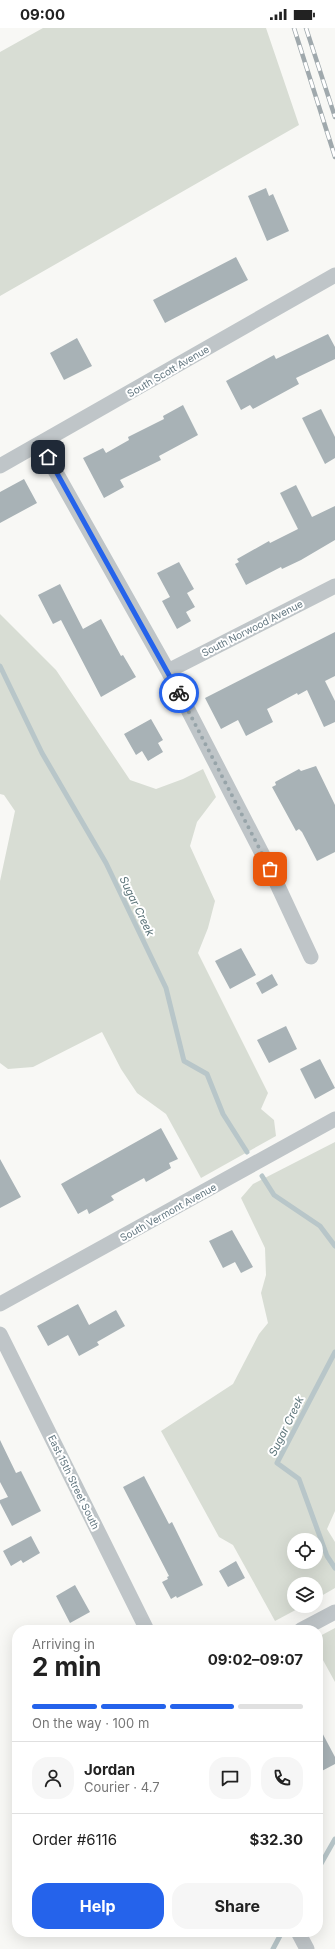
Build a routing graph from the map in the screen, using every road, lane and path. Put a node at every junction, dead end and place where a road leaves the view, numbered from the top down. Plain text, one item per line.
1 (335, 277) edge
2 (40, 444) junction
3 (0, 466) edge
4 (335, 586) edge
5 (168, 671) junction
6 (311, 957) dead end
7 (335, 1119) edge
8 (0, 1304) edge
9 (0, 1334) edge
10 (335, 1612) edge
11 (145, 1625) edge
12 (310, 1625) edge
13 (301, 1937) edge
14 (307, 1949) edge

1 - 2 street, South Scott Avenue
2 - 3 street, South Scott Avenue
2 - 5 street
4 - 5 street, South Norwood Avenue
5 - 6 street
7 - 8 street, South Vermont Avenue
9 - 11 street, East 15th Street South
10 - 12 street
13 - 14 street

